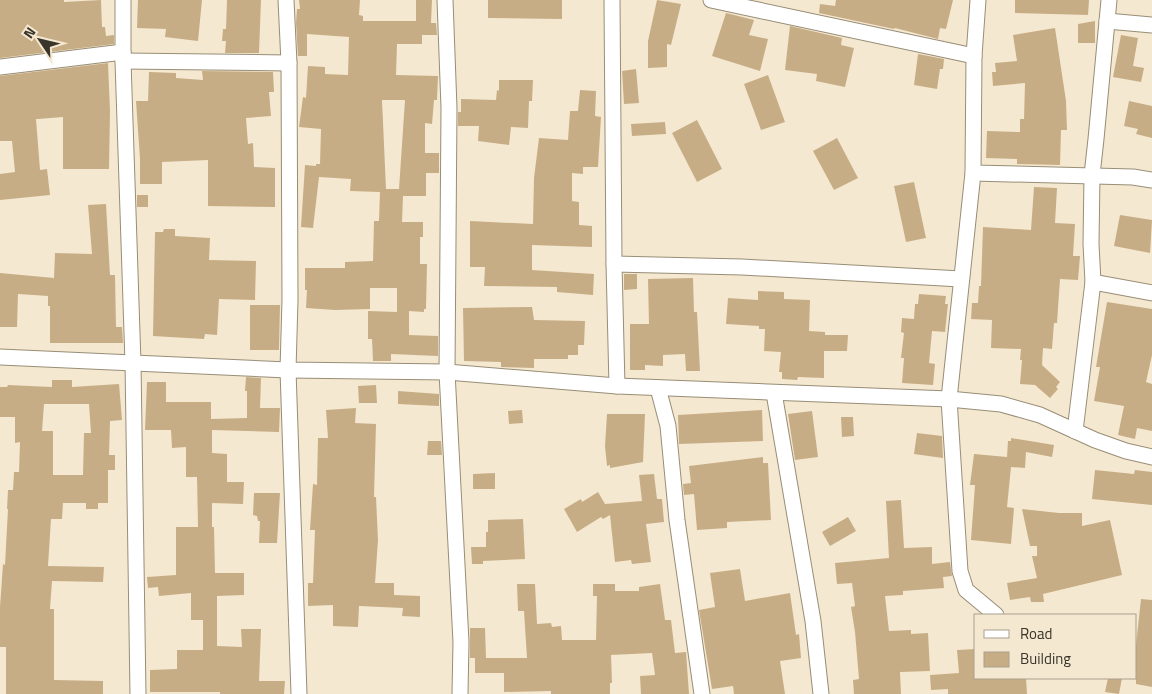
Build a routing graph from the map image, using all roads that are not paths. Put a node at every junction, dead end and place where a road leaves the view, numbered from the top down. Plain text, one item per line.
1 (123, 0) edge
2 (286, 0) edge
3 (445, 0) edge
4 (612, 0) edge
5 (711, 0) edge
6 (978, 0) edge
7 (1109, 0) edge
8 (1107, 21) junction
9 (1152, 25) edge
10 (123, 56) junction
11 (974, 56) junction
12 (289, 63) junction
13 (0, 67) edge
14 (973, 173) junction
15 (1092, 175) junction
16 (1152, 180) edge
17 (614, 264) junction
18 (961, 279) junction
19 (1093, 282) junction
20 (1152, 293) edge
21 (0, 357) edge
22 (133, 363) junction
23 (288, 370) junction
24 (447, 372) junction
25 (617, 386) junction
26 (658, 388) junction
27 (774, 393) junction
28 (949, 400) junction
29 (1075, 430) junction
30 (1152, 457) edge
31 (995, 614) edge
32 (138, 694) edge
33 (299, 694) edge
34 (460, 694) edge
35 (702, 694) edge
36 (821, 694) edge

1 - 10 street
2 - 12 street
3 - 24 street
4 - 17 street
5 - 11 street
6 - 11 street
7 - 8 street
8 - 9 street
8 - 15 street
10 - 12 street
10 - 13 street
10 - 22 street
11 - 14 street
12 - 23 street
14 - 15 street
14 - 18 street
15 - 16 street
15 - 19 street
17 - 18 street
17 - 25 street
18 - 28 street
19 - 20 street
19 - 29 street
21 - 22 street
22 - 23 street
22 - 32 street
23 - 24 street
23 - 33 street
24 - 25 street
24 - 34 street
25 - 26 street
26 - 27 street
26 - 35 street
27 - 28 street
27 - 36 street
28 - 29 street
28 - 31 street
29 - 30 street

